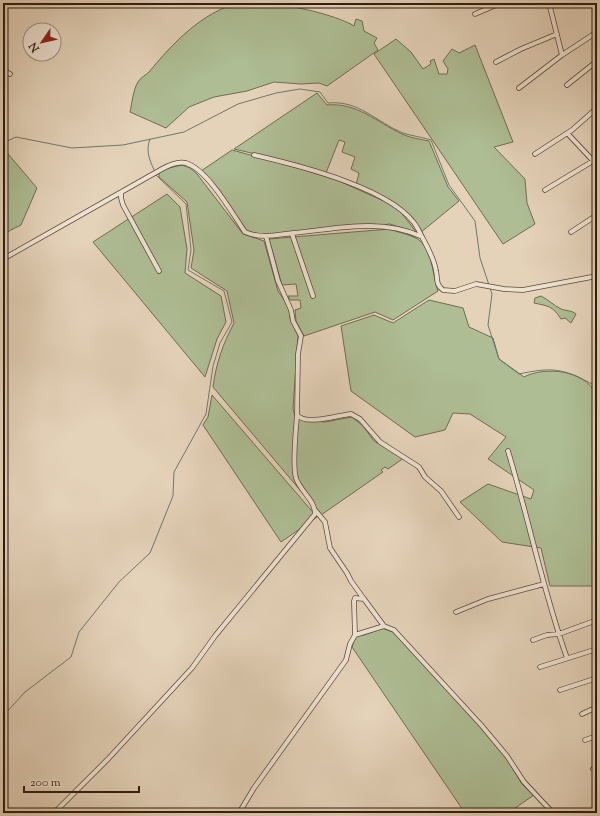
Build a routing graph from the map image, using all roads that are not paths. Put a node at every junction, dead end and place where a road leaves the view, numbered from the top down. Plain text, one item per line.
1 (501, 3) edge
2 (549, 3) edge
3 (475, 14) dead end
4 (597, 32) edge
5 (556, 34) junction
6 (562, 55) junction
7 (597, 60) edge
8 (496, 62) dead end
9 (3, 70) edge
10 (10, 74) dead end
11 (568, 85) dead end
12 (519, 88) dead end
13 (597, 108) edge
14 (568, 134) junction
15 (535, 154) dead end
16 (254, 155) dead end
17 (597, 156) edge
18 (593, 161) junction
19 (597, 165) edge
20 (545, 190) dead end
21 (121, 192) junction
22 (597, 215) edge
23 (571, 232) dead end
24 (292, 234) junction
25 (266, 236) junction
26 (420, 236) junction
27 (3, 259) edge
28 (159, 271) dead end
29 (597, 276) edge
30 (313, 296) dead end
31 (297, 415) junction
32 (508, 451) dead end
33 (315, 510) junction
34 (459, 516) dead end
35 (544, 584) junction
36 (364, 599) junction
37 (456, 612) dead end
38 (597, 620) edge
39 (384, 626) junction
40 (559, 634) junction
41 (355, 635) junction
42 (533, 640) dead end
43 (597, 649) edge
44 (567, 658) junction
45 (540, 667) dead end
46 (597, 678) edge
47 (560, 690) dead end
48 (597, 707) edge
49 (582, 714) dead end
50 (597, 736) edge
51 (585, 740) dead end
52 (54, 813) edge
53 (240, 813) edge
54 (553, 813) edge

1 - 3 street
2 - 5 street
4 - 6 street
5 - 6 street
5 - 8 street
6 - 12 street
7 - 11 street
9 - 10 street
13 - 14 street
14 - 15 street
14 - 18 street
16 - 26 street
17 - 18 street
18 - 19 street
18 - 20 street
21 - 25 street
21 - 27 street
21 - 28 street
22 - 23 street
24 - 25 street
24 - 26 street
24 - 30 street
25 - 31 street
26 - 29 street
31 - 33 street
31 - 34 street
32 - 35 street
33 - 36 street
33 - 52 street
35 - 37 street
35 - 40 street
36 - 39 street
36 - 41 street
38 - 40 street
39 - 41 street
39 - 54 street
40 - 42 street
40 - 44 street
41 - 53 street
43 - 44 street
44 - 45 street
46 - 47 street
48 - 49 street
50 - 51 street

